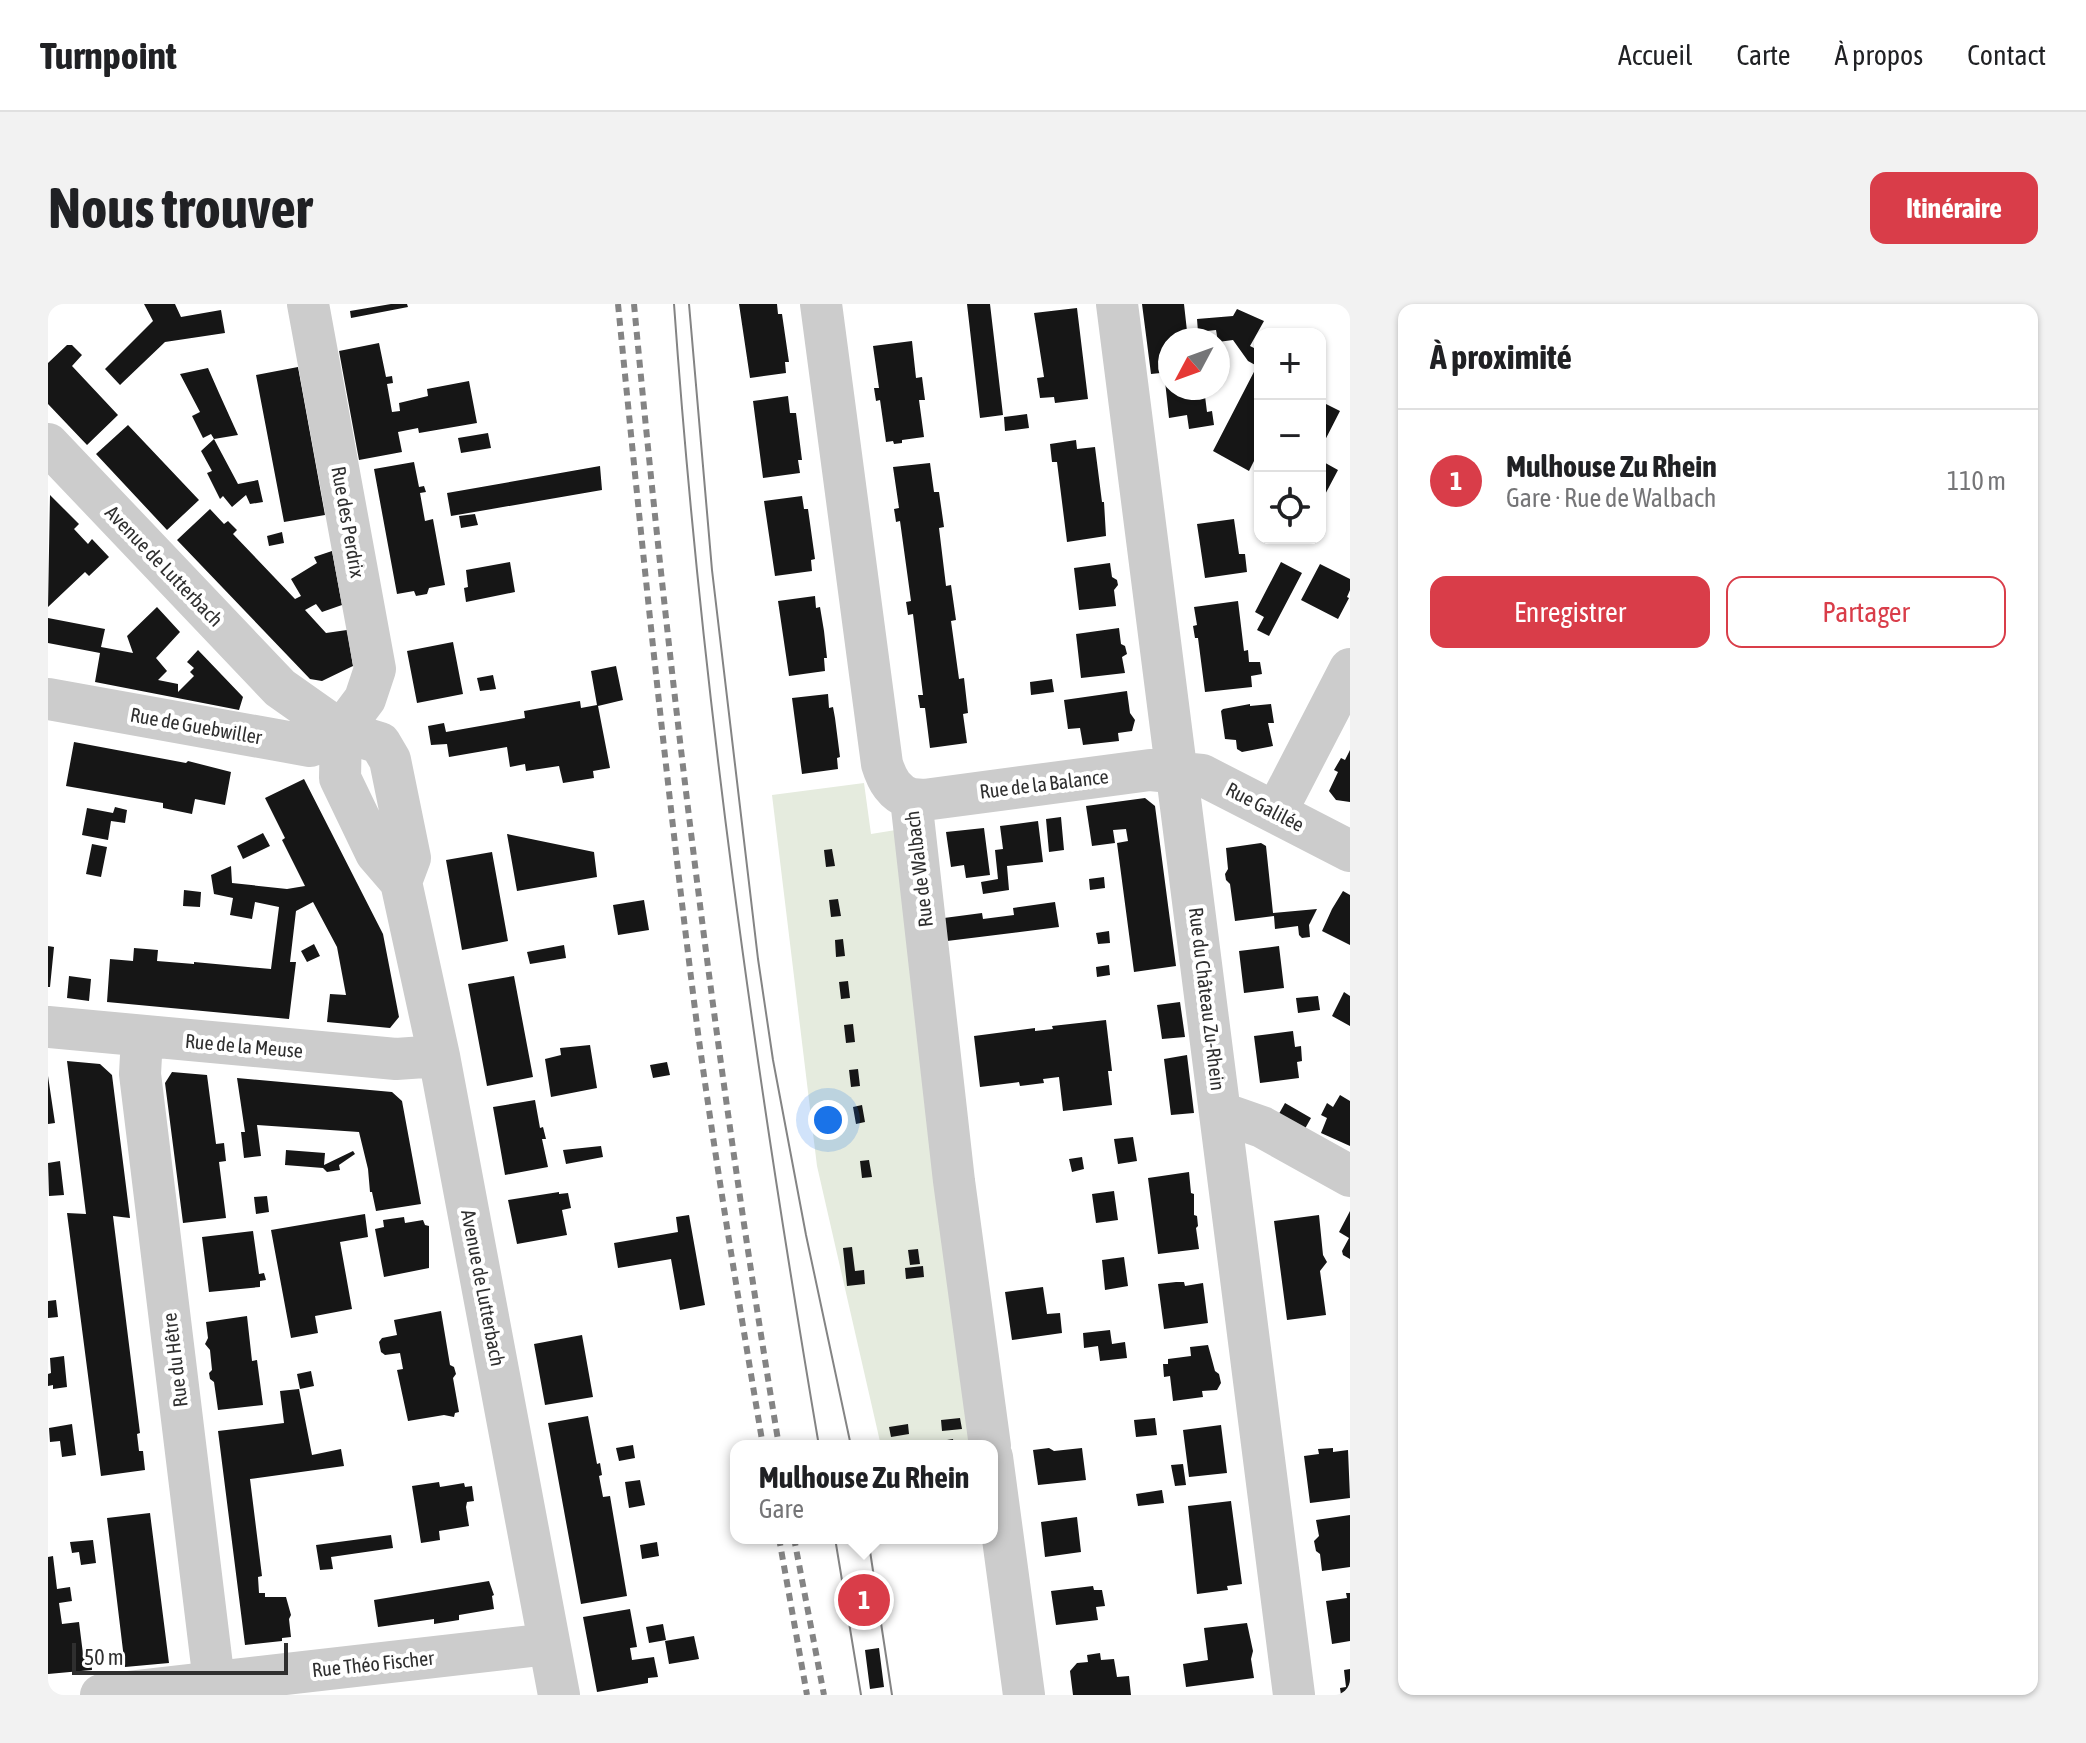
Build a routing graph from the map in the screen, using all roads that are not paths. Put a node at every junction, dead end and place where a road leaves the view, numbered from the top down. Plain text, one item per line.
1 (308, 304) edge
2 (821, 304) edge
3 (1117, 304) edge
4 (48, 444) edge
5 (1350, 669) edge
6 (280, 688) junction
7 (48, 699) edge
8 (341, 731) junction
9 (263, 738) junction
10 (1177, 774) junction
11 (911, 799) junction
12 (1276, 812) junction
13 (1350, 851) edge
14 (48, 1027) edge
15 (142, 1037) junction
16 (439, 1056) junction
17 (1222, 1113) junction
18 (1350, 1176) edge
19 (989, 1440) edge
20 (998, 1502) edge
21 (549, 1644) junction
22 (214, 1682) junction
23 (101, 1695) edge
24 (559, 1695) edge
25 (1024, 1695) edge
26 (1294, 1695) edge

1 - 8 street, Rue des Perdrix
2 - 11 street, Rue de Walbach
3 - 10 street, Rue du Château Zu-Rhein
4 - 6 street, Avenue de Lutterbach
5 - 12 street
6 - 8 street, Avenue de Lutterbach
6 - 9 street
7 - 9 street, Rue de Guebwiller
8 - 9 street, Rue de Guebwiller
8 - 16 street, Avenue de Lutterbach
10 - 11 street, Rue de la Balance
10 - 12 street, Rue Galilée
10 - 17 street, Rue du Château Zu-Rhein
11 - 19 street, Rue de Walbach
12 - 13 street, Rue Galilée
14 - 15 street, Rue de la Meuse
15 - 16 street, Rue de la Meuse
15 - 22 street, Rue du Hêtre
16 - 21 street, Avenue de Lutterbach
17 - 18 street
17 - 26 street, Rue du Château Zu-Rhein
20 - 25 street
21 - 22 street, Rue Théo Fischer
21 - 24 street, Avenue de Lutterbach
22 - 23 street, Rue Théo Fischer

